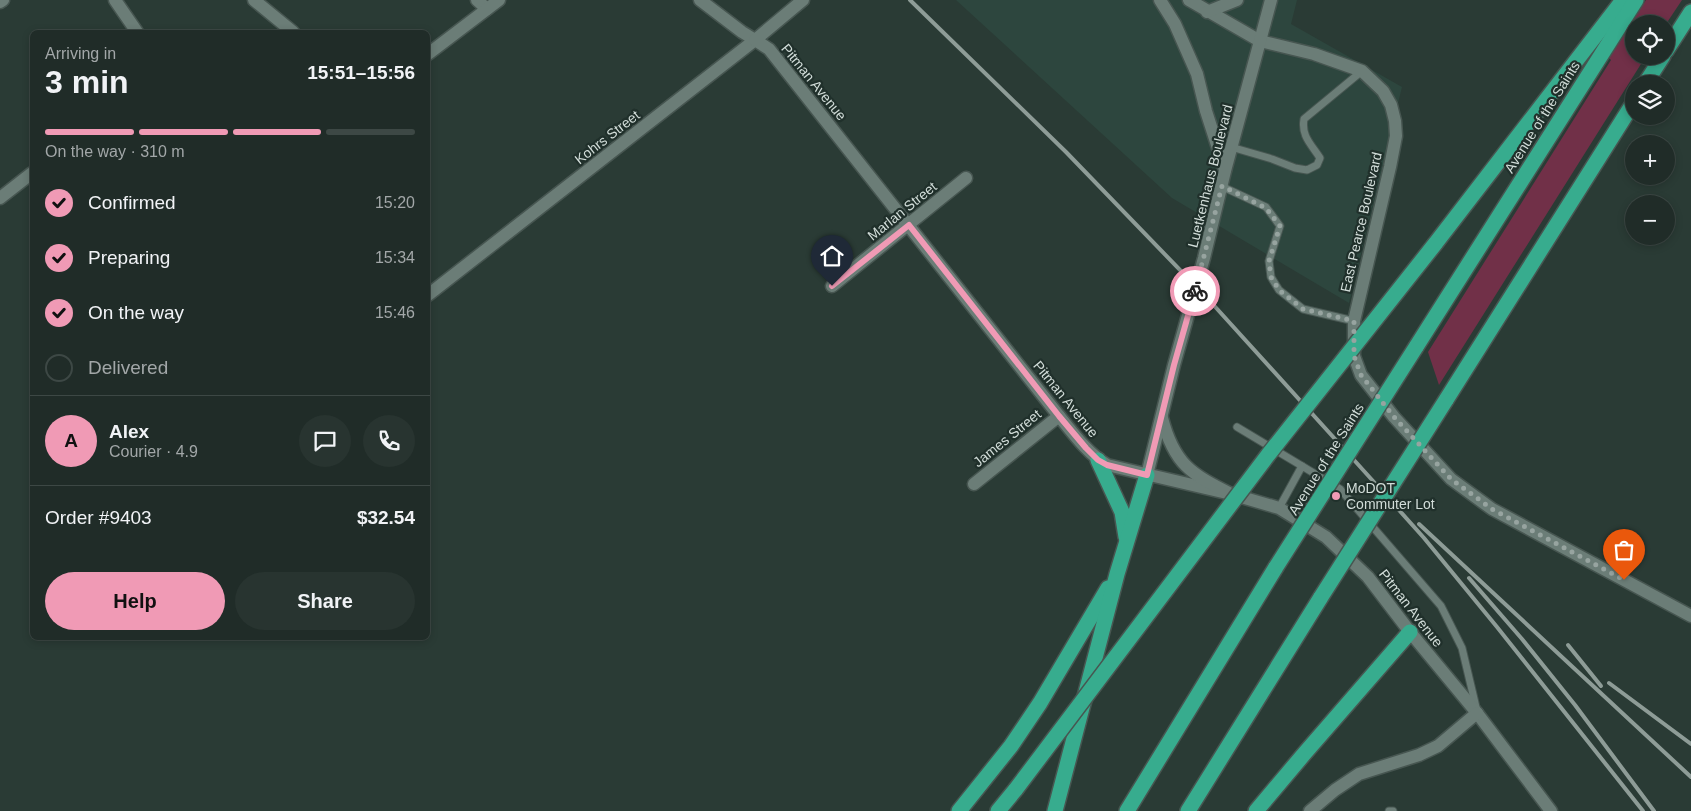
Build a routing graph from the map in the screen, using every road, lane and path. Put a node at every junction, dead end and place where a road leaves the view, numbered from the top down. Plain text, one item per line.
1 (114, 0) edge
2 (254, 0) edge
3 (499, 0) edge
4 (700, 0) edge
5 (803, 0) edge
6 (1160, 0) edge
7 (1189, 0) edge
8 (1237, 0) edge
9 (1271, 0) edge
10 (1622, 0) edge
11 (1636, 0) edge
12 (482, 5) edge
13 (1207, 12) junction
14 (1691, 12) edge
15 (136, 30) edge
16 (291, 30) edge
17 (1675, 37) edge
18 (755, 40) junction
19 (1260, 41) junction
20 (430, 52) edge
21 (1362, 72) junction
22 (1625, 116) edge
23 (1231, 147) junction
24 (1225, 171) junction
25 (30, 175) edge
26 (966, 178) dead end
27 (1222, 186) junction
28 (0, 198) edge
29 (909, 225) junction
30 (832, 286) dead end
31 (430, 294) edge
32 (1354, 321) junction
33 (1059, 416) junction
34 (1162, 416) junction
35 (1237, 427) dead end
36 (1098, 460) junction
37 (1302, 466) junction
38 (1147, 475) junction
39 (974, 484) dead end
40 (1231, 494) junction
41 (1279, 508) junction
42 (1127, 542) junction
43 (1117, 574) junction
44 (1691, 616) edge
45 (1410, 632) junction
46 (1477, 713) junction
47 (1315, 809) edge
48 (959, 811) edge
49 (998, 811) edge
50 (1055, 811) edge
51 (1127, 811) edge
52 (1188, 811) edge
53 (1256, 811) edge
54 (1389, 811) edge
55 (1393, 811) edge
56 (1551, 811) edge

1 - 15 street
2 - 16 street
3 - 12 street
4 - 18 street, Pitman Avenue
5 - 18 street, Kohrs Street
6 - 24 street
7 - 13 street, East Pearce Boulevard
8 - 13 street
9 - 19 street, Luetkenhaus Boulevard
10 - 49 highway, bridge
11 - 51 highway, Avenue of the Saints, bridge
12 - 20 street
13 - 19 street, East Pearce Boulevard
14 - 17 highway
18 - 29 street, Pitman Avenue
18 - 31 street, Kohrs Street
19 - 21 street, East Pearce Boulevard
19 - 23 street, Luetkenhaus Boulevard
21 - 23 lane
21 - 32 street, East Pearce Boulevard
22 - 52 highway, bridge
23 - 24 street, Luetkenhaus Boulevard
24 - 27 street, Luetkenhaus Boulevard
25 - 28 street
26 - 29 street, Marlan Street
27 - 32 lane
27 - 34 street, Luetkenhaus Boulevard
29 - 30 street, Marlan Street
29 - 33 street, Pitman Avenue
32 - 44 street, East Pearce Boulevard
33 - 36 street, Pitman Avenue
33 - 39 street, James Street
34 - 38 street, Luetkenhaus Boulevard
34 - 40 street
35 - 37 lane
36 - 38 street, Pitman Avenue
36 - 42 highway
37 - 41 lane
37 - 46 lane
38 - 40 street, Pitman Avenue
38 - 42 highway
40 - 41 street, Pitman Avenue
41 - 45 street, Pitman Avenue
42 - 43 highway
43 - 48 highway
43 - 50 highway
45 - 46 street, Pitman Avenue
45 - 53 highway
46 - 47 street
46 - 56 street, Pitman Avenue
54 - 55 lane

